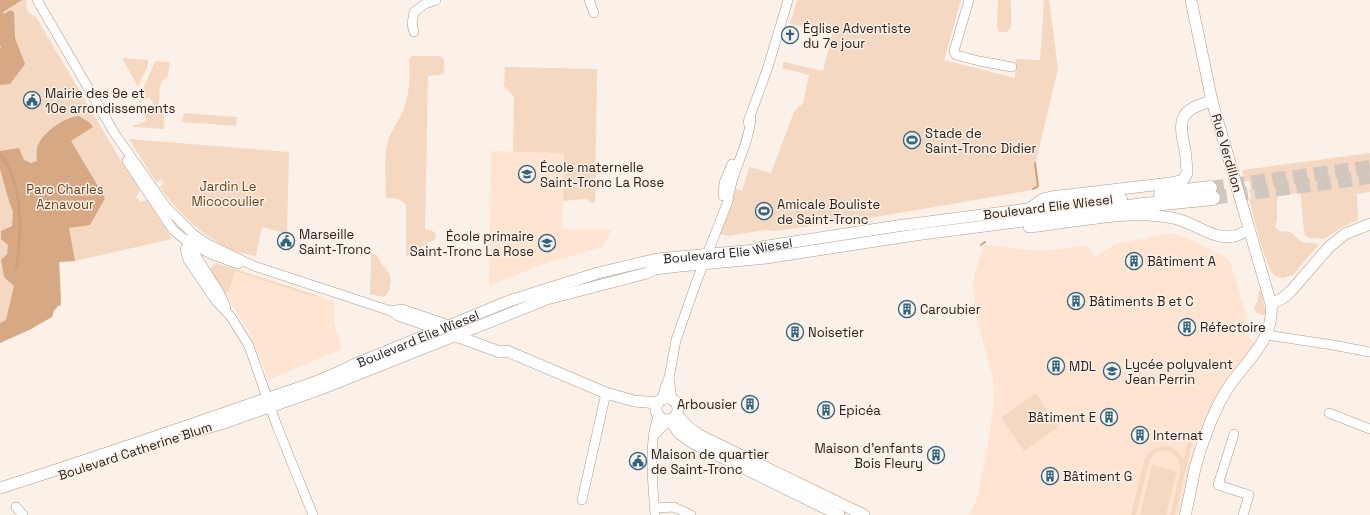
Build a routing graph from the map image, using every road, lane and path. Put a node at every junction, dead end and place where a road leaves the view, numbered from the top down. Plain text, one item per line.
1 (37, 0) edge
2 (436, 0) edge
3 (589, 0) edge
4 (788, 0) edge
5 (969, 0) edge
6 (1191, 0) edge
7 (594, 13) dead end
8 (414, 32) dead end
9 (1012, 67) dead end
10 (1212, 100) junction
11 (115, 134) junction
12 (1211, 193) tunnel mouth
13 (1028, 209) junction
14 (1078, 209) junction
15 (1013, 222) junction
16 (1370, 224) edge
17 (1249, 230) junction
18 (193, 234) junction
19 (188, 242) junction
20 (706, 259) junction
21 (254, 266) junction
22 (1271, 304) junction
23 (391, 311) junction
24 (449, 325) junction
25 (438, 330) junction
26 (460, 334) junction
27 (1267, 335) junction
28 (1370, 352) edge
29 (606, 393) junction
30 (268, 403) junction
31 (665, 411) junction
32 (1329, 413) dead end
33 (1370, 429) edge
34 (1234, 434) dead end
35 (0, 488) edge
36 (0, 494) edge
37 (813, 496) junction
38 (582, 500) dead end
39 (16, 507) dead end
40 (655, 511) edge
41 (23, 515) edge
42 (313, 515) edge
43 (691, 515) edge
44 (838, 515) edge
45 (864, 515) edge
46 (1185, 515) edge
47 (1243, 515) edge

1 - 11 street
2 - 8 street
3 - 7 street
4 - 20 street
5 - 9 street
6 - 10 street, Rue Verdillon
10 - 13 street
10 - 17 street, Rue Verdillon
11 - 18 street
11 - 19 street
12 - 14 highway, Boulevard Elie Wiesel
13 - 14 street, Boulevard Elie Wiesel
13 - 20 street, Boulevard Elie Wiesel
14 - 15 street, Boulevard Elie Wiesel
15 - 17 street
15 - 20 street, Boulevard Elie Wiesel
16 - 22 street
17 - 22 street, Rue Verdillon
18 - 19 street
18 - 21 street
19 - 21 street
19 - 30 street
20 - 24 street, Boulevard Elie Wiesel
20 - 26 street, Boulevard Elie Wiesel
20 - 31 street
21 - 23 street
22 - 27 street, Rue Verdillon
23 - 24 street
23 - 25 street
24 - 25 street, Boulevard Elie Wiesel
24 - 26 street
25 - 26 street
25 - 30 street, Boulevard Elie Wiesel
26 - 29 street
26 - 30 street, Boulevard Elie Wiesel
27 - 28 street
27 - 46 street
29 - 31 street
29 - 38 street
30 - 35 street, Boulevard Catherine Blum
30 - 36 street, Boulevard Catherine Blum
30 - 42 street
31 - 37 street
31 - 40 street
32 - 33 street
34 - 47 street
37 - 44 street
37 - 45 street
39 - 41 street
40 - 43 street

